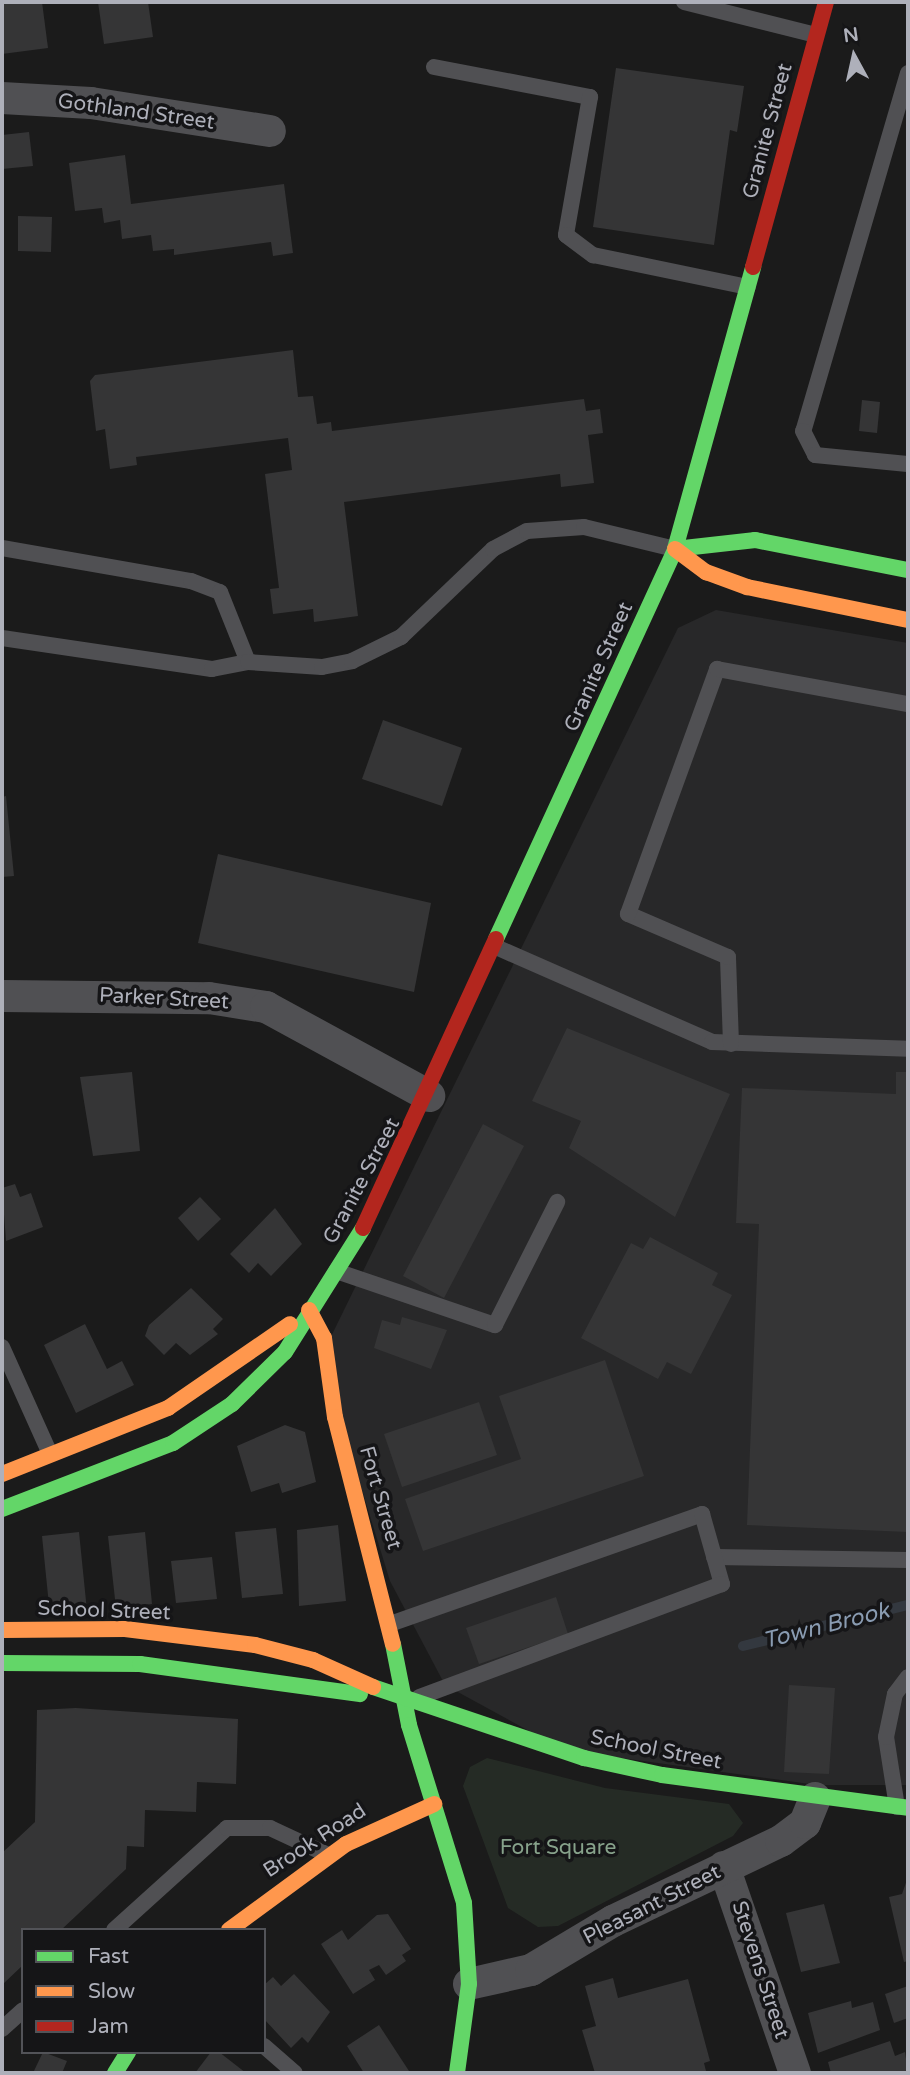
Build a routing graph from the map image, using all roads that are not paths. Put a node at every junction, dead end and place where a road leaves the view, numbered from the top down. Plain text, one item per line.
1 (684, 2) edge
2 (826, 2) edge
3 (816, 35) junction
4 (434, 68) dead end
5 (908, 73) edge
6 (2, 98) edge
7 (270, 131) dead end
8 (748, 287) junction
9 (908, 464) edge
10 (2, 548) edge
11 (675, 549) junction
12 (908, 570) edge
13 (908, 620) edge
14 (2, 638) edge
15 (248, 662) junction
16 (908, 704) edge
17 (496, 947) junction
18 (2, 996) edge
19 (731, 1044) junction
20 (908, 1049) edge
21 (429, 1096) junction
22 (557, 1202) dead end
23 (337, 1272) junction
24 (309, 1310) junction
25 (2, 1347) edge
26 (50, 1454) junction
27 (2, 1474) edge
28 (2, 1509) edge
29 (715, 1557) junction
30 (908, 1560) edge
31 (390, 1624) junction
32 (2, 1630) edge
33 (2, 1663) edge
34 (908, 1677) edge
35 (403, 1701) junction
36 (815, 1798) junction
37 (434, 1804) junction
38 (903, 1807) edge
39 (328, 1855) junction
40 (724, 1867) junction
41 (116, 1928) edge
42 (232, 1928) edge
43 (469, 1984) junction
44 (21, 2012) edge
45 (2, 2029) edge
46 (266, 2048) edge
47 (127, 2054) edge
48 (115, 2073) edge
49 (295, 2073) edge
50 (457, 2073) edge
51 (795, 2073) edge

1 - 3 lane
2 - 3 main road, Granite Street
3 - 8 main road, Granite Street
4 - 8 lane
5 - 9 lane
6 - 7 street, Gothland Street
8 - 11 main road, Granite Street
10 - 15 lane
11 - 12 main road
11 - 13 main road
11 - 15 lane
11 - 17 main road, Granite Street
14 - 15 lane
16 - 19 lane
17 - 19 lane
17 - 21 main road, Granite Street
18 - 21 street, Parker Street
19 - 20 lane
21 - 23 main road, Granite Street
22 - 23 lane
23 - 24 main road, Granite Street
24 - 26 main road, Granite Street
24 - 28 main road, Granite Street
24 - 31 main road, Fort Street
25 - 26 lane
26 - 27 main road, Granite Street
29 - 30 lane
29 - 31 lane
29 - 35 lane
31 - 35 main road, Fort Street
32 - 35 main road, School Street
33 - 35 main road, School Street
34 - 38 lane
35 - 36 main road, School Street
35 - 37 main road
36 - 38 main road, School Street
36 - 40 street, Pleasant Street
37 - 39 main road, Brook Road
37 - 43 main road
39 - 41 lane
39 - 42 main road, Brook Road
40 - 43 street, Pleasant Street
40 - 51 street, Stevens Street
43 - 50 main road
44 - 45 lane
46 - 49 lane
47 - 48 main road

